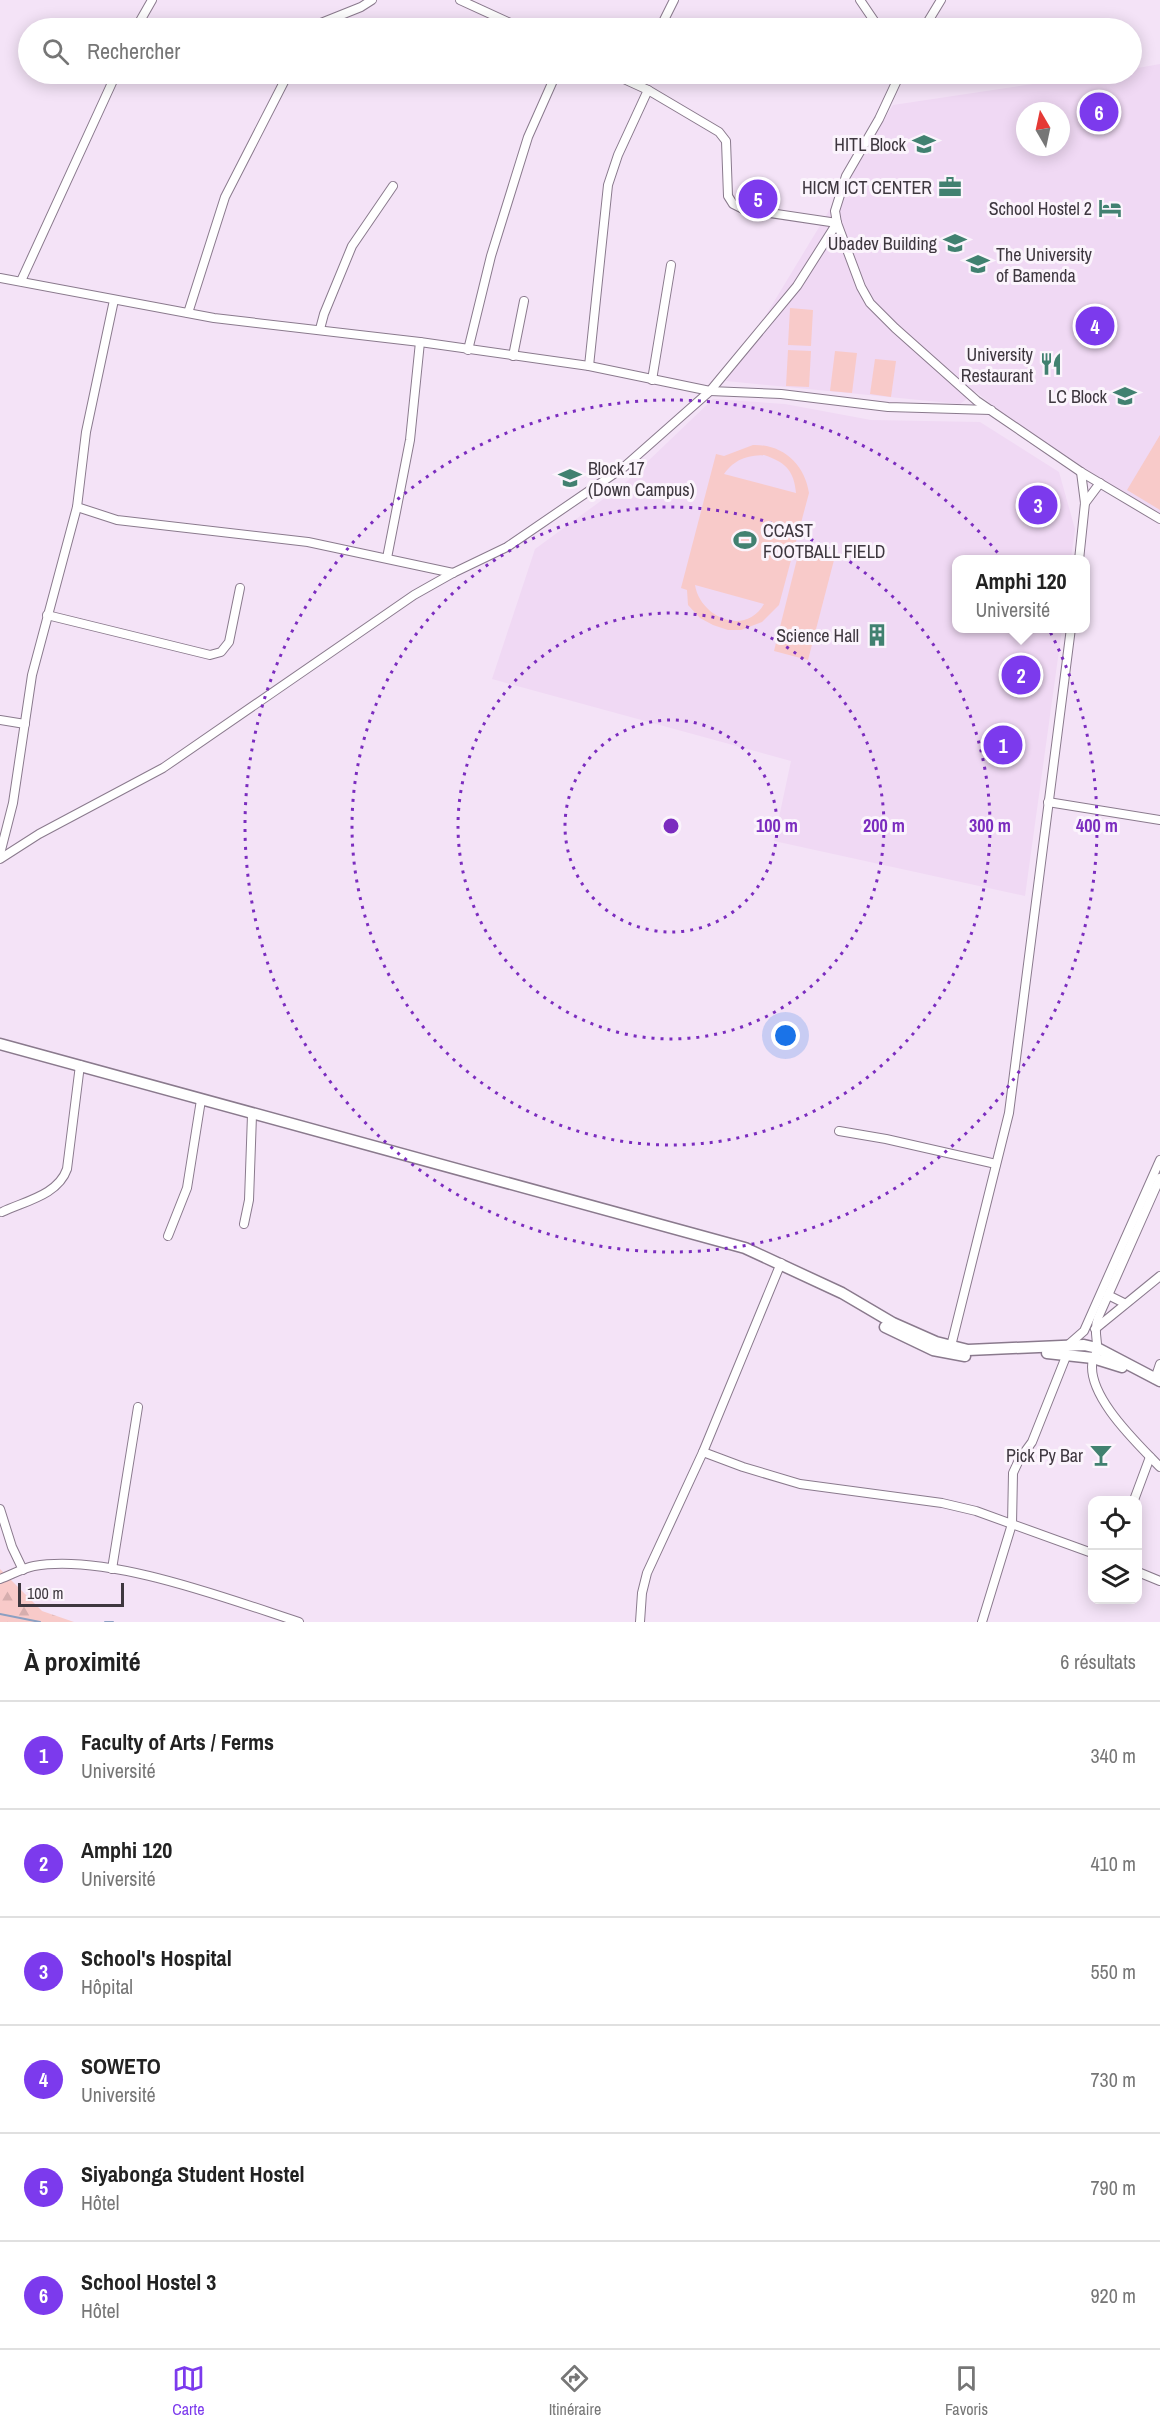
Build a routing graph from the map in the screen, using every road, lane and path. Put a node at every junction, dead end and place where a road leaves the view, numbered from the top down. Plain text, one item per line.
1 (152, 0) edge
2 (372, 0) edge
3 (460, 0) edge
4 (674, 0) edge
5 (860, 0) edge
6 (941, 0) edge
7 (142, 18) edge
8 (332, 18) edge
9 (500, 18) edge
10 (665, 18) edge
11 (872, 18) edge
12 (930, 18) edge
13 (111, 84) edge
14 (283, 84) edge
15 (552, 84) edge
16 (636, 84) edge
17 (895, 84) edge
18 (648, 90) junction
19 (393, 186) dead end
20 (837, 223) junction
21 (671, 266) dead end
22 (0, 278) edge
23 (21, 281) junction
24 (114, 300) junction
25 (524, 301) dead end
26 (188, 313) junction
27 (320, 329) junction
28 (420, 342) junction
29 (468, 350) junction
30 (513, 356) junction
31 (589, 366) junction
32 (652, 380) junction
33 (710, 391) junction
34 (991, 410) junction
35 (1081, 472) junction
36 (1100, 483) junction
37 (1085, 503) junction
38 (77, 507) junction
39 (1160, 519) edge
40 (1080, 555) edge
41 (387, 558) junction
42 (453, 573) junction
43 (240, 588) dead end
44 (47, 615) junction
45 (1070, 633) edge
46 (0, 720) edge
47 (25, 724) junction
48 (1048, 802) junction
49 (1160, 820) edge
50 (0, 857) edge
51 (0, 1044) edge
52 (80, 1065) junction
53 (201, 1101) junction
54 (252, 1115) junction
55 (839, 1131) dead end
56 (1160, 1160) edge
57 (996, 1164) junction
58 (1160, 1178) edge
59 (2, 1212) dead end
60 (244, 1224) dead end
61 (168, 1236) dead end
62 (781, 1263) junction
63 (1160, 1276) edge
64 (1108, 1295) junction
65 (1124, 1303) junction
66 (1095, 1329) junction
67 (950, 1350) junction
68 (1068, 1351) junction
69 (1095, 1353) junction
70 (1160, 1364) edge
71 (1154, 1379) edge
72 (138, 1407) dead end
73 (702, 1452) junction
74 (1150, 1457) junction
75 (1160, 1467) edge
76 (1135, 1496) edge
77 (0, 1509) edge
78 (1012, 1524) junction
79 (1088, 1552) edge
80 (112, 1569) junction
81 (23, 1570) junction
82 (1142, 1574) edge
83 (0, 1580) edge
84 (1160, 1581) edge
85 (299, 1622) edge
86 (640, 1622) edge
87 (982, 1622) edge

1 - 7 street
2 - 8 street
3 - 9 street
4 - 10 street
5 - 11 street
6 - 12 street
13 - 23 street
14 - 26 street
15 - 29 street
16 - 18 street
17 - 20 street
18 - 20 street
18 - 31 street
19 - 27 street
20 - 33 street
20 - 34 street
21 - 32 street
22 - 23 street
23 - 24 street
24 - 26 street
24 - 38 street
25 - 30 street
26 - 27 street
27 - 28 street
28 - 29 street
28 - 41 street
29 - 30 street
30 - 31 street
31 - 32 street
32 - 33 street
33 - 34 street
33 - 42 street
34 - 35 street
35 - 36 street
35 - 37 street
36 - 37 street
36 - 39 street
37 - 40 street
38 - 41 street
38 - 44 street
41 - 42 street
42 - 50 street
43 - 44 street
44 - 47 street
45 - 48 street
46 - 47 street
47 - 50 street
48 - 49 street
48 - 57 street
51 - 52 highway
52 - 53 highway
52 - 59 street
53 - 54 highway
53 - 61 street
54 - 60 street
54 - 62 highway
55 - 57 street
56 - 68 street
57 - 67 street
58 - 64 street
62 - 67 highway
62 - 73 street
63 - 65 street
64 - 65 street
64 - 66 street
65 - 66 street
66 - 69 street
67 - 68 highway
68 - 69 highway
68 - 78 street
69 - 71 highway
69 - 74 street
70 - 71 street
72 - 80 street
73 - 78 street
73 - 86 street
74 - 75 street
74 - 76 street
77 - 81 street
78 - 79 street
78 - 87 street
80 - 81 street
80 - 85 street
81 - 83 street
82 - 84 street

